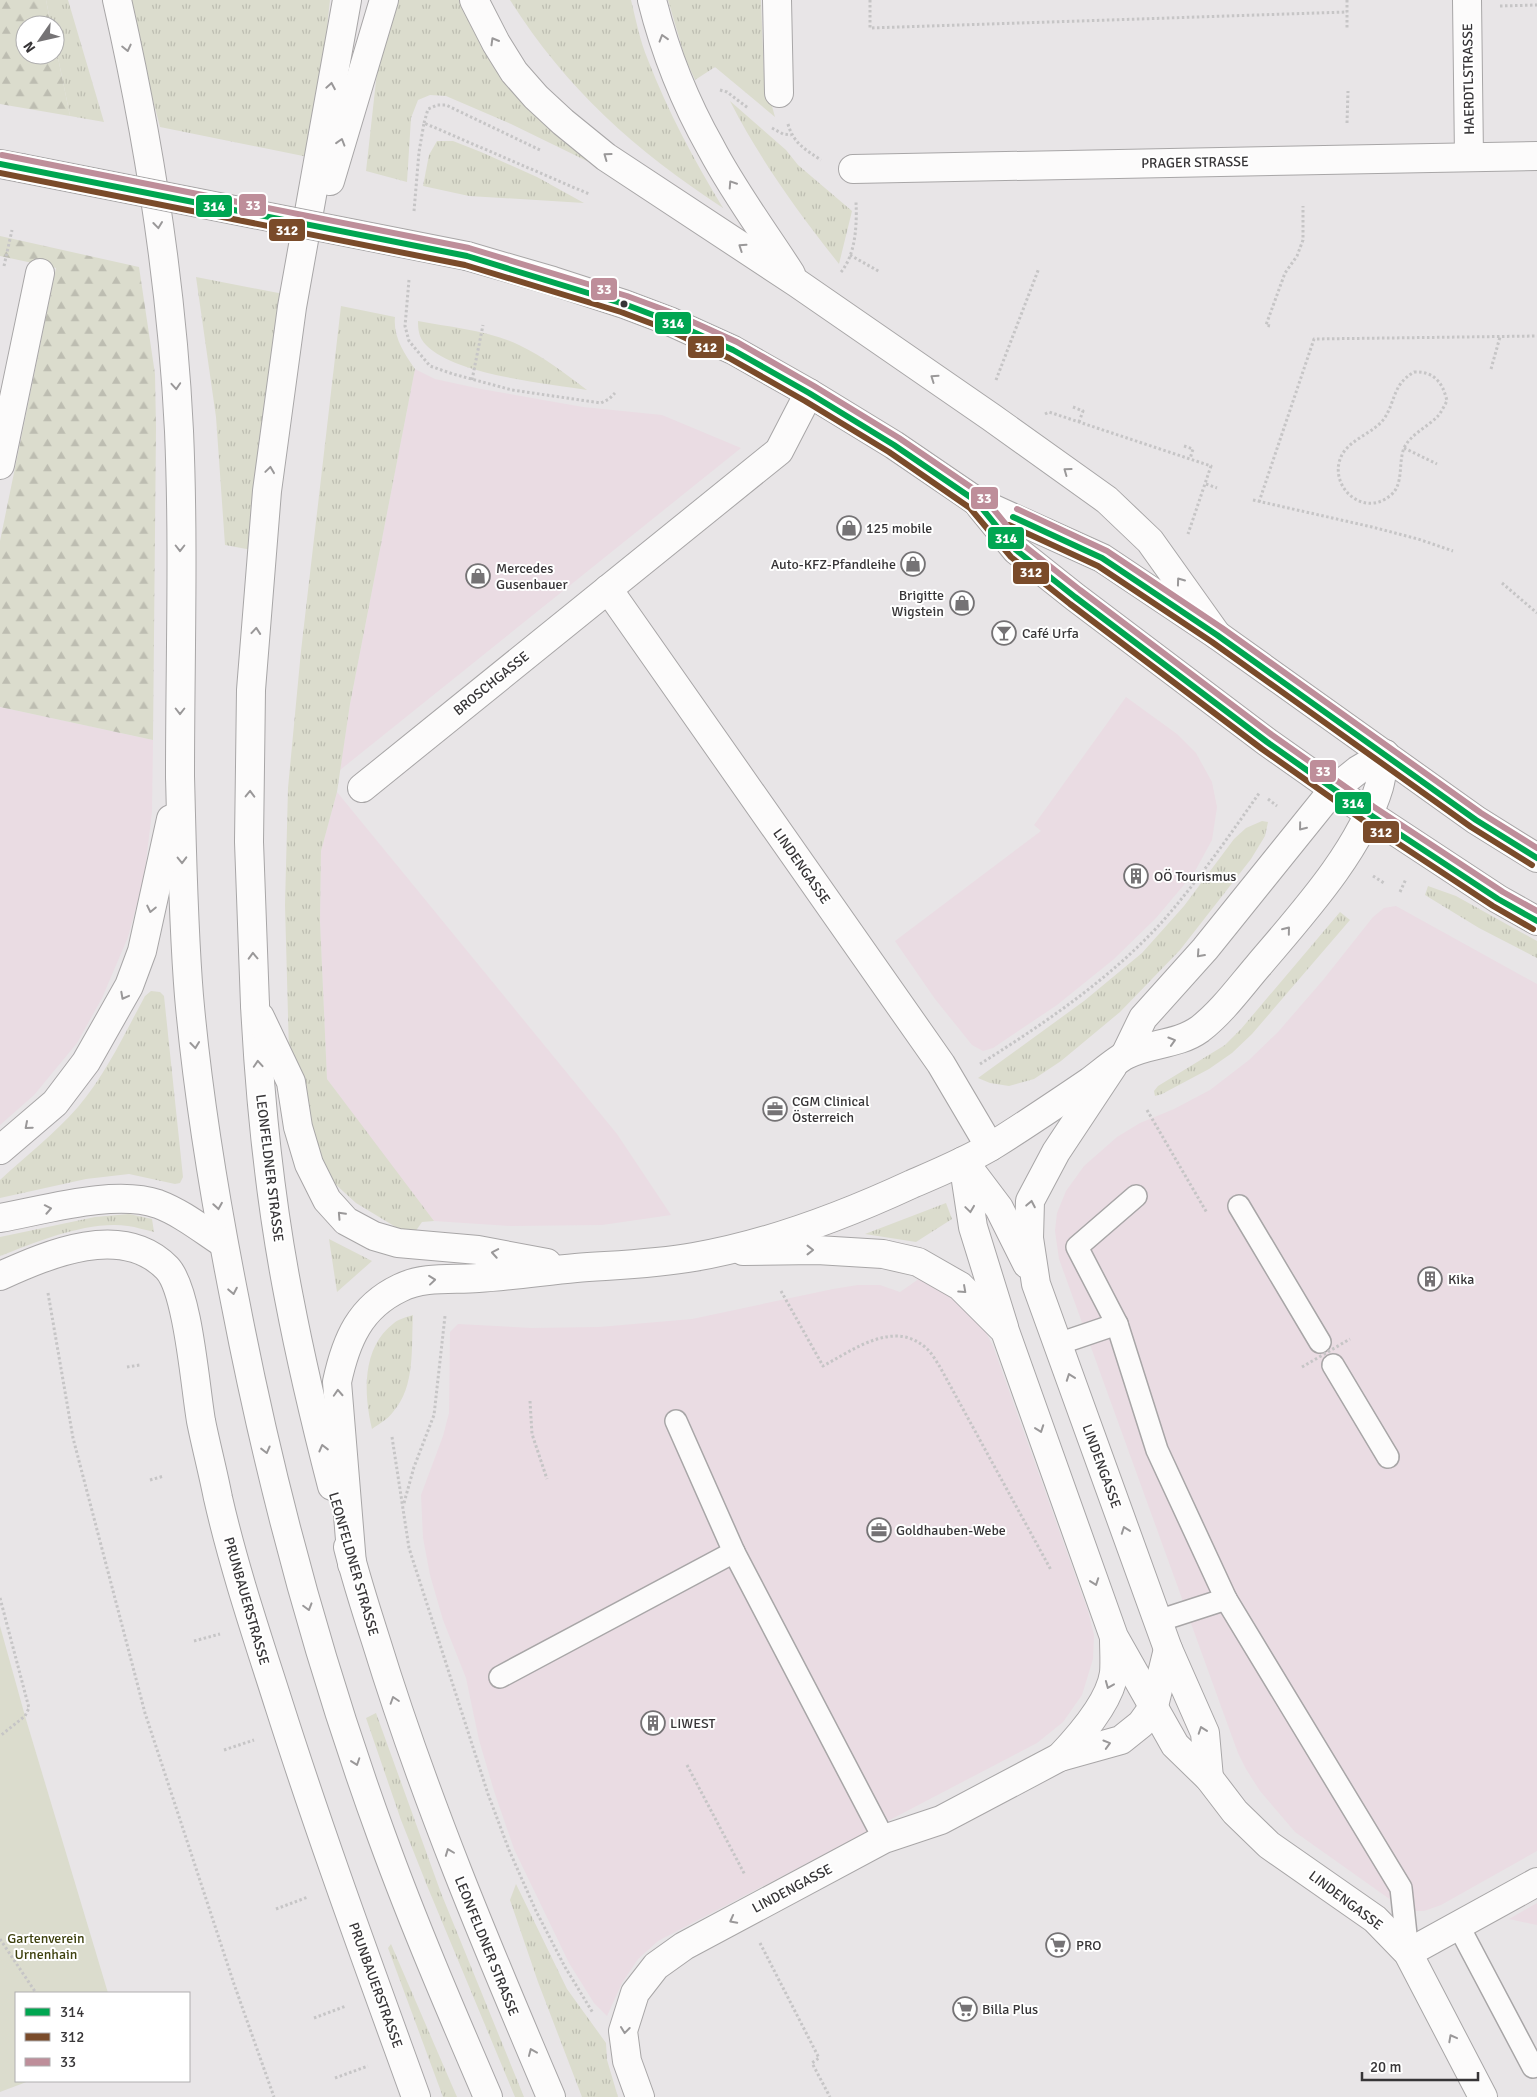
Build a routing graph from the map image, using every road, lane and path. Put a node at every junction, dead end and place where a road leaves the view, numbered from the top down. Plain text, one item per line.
1 (116, 0) edge
2 (347, 0) edge
3 (384, 0) edge
4 (474, 0) edge
5 (652, 0) edge
6 (777, 0) edge
7 (870, 0) edge
8 (1347, 0) edge
9 (1467, 0) edge
10 (1537, 5) edge
11 (1497, 6) dead end
12 (1347, 12) junction
13 (1347, 28) dead end
14 (1348, 91) dead end
15 (780, 93) dead end
16 (424, 123) dead end
17 (1347, 123) dead end
18 (774, 130) dead end
19 (791, 135) dead end
20 (549, 154) dead end
21 (1537, 156) edge
22 (1469, 157) junction
23 (10, 166) edge
24 (853, 169) dead end
25 (1303, 206) dead end
26 (857, 222) dead end
27 (12, 230) dead end
28 (850, 255) junction
29 (4, 266) dead end
30 (1039, 268) dead end
31 (880, 272) dead end
32 (40, 274) dead end
33 (837, 276) dead end
34 (797, 284) junction
35 (292, 306) junction
36 (483, 325) dead end
37 (1270, 326) dead end
38 (1537, 336) edge
39 (1500, 337) junction
40 (1309, 338) dead end
41 (1314, 339) junction
42 (1491, 369) dead end
43 (472, 380) dead end
44 (994, 384) dead end
45 (809, 393) junction
46 (1073, 407) dead end
47 (1042, 416) dead end
48 (1079, 422) junction
49 (1184, 446) dead end
50 (1404, 448) junction
51 (1190, 459) junction
52 (1437, 464) dead end
53 (0, 465) edge
54 (1205, 483) junction
55 (1217, 488) dead end
56 (1253, 500) dead end
57 (976, 501) junction
58 (1259, 502) junction
59 (1188, 535) dead end
60 (1453, 552) dead end
61 (1502, 583) dead end
62 (608, 589) junction
63 (1537, 613) edge
64 (1217, 635) junction
65 (1385, 754) junction
66 (180, 776) junction
67 (362, 788) dead end
68 (1333, 790) junction
69 (1260, 792) dead end
70 (1369, 814) junction
71 (1537, 858) edge
72 (1537, 921) edge
73 (255, 1005) junction
74 (1119, 1060) junction
75 (976, 1067) dead end
76 (990, 1147) junction
77 (0, 1150) edge
78 (963, 1161) junction
79 (1136, 1196) dead end
80 (1239, 1206) dead end
81 (0, 1218) edge
82 (224, 1243) junction
83 (726, 1251) junction
84 (578, 1268) junction
85 (0, 1276) edge
86 (1036, 1284) junction
87 (781, 1291) dead end
88 (48, 1293) dead end
89 (445, 1316) dead end
90 (1117, 1324) junction
91 (1005, 1331) junction
92 (1350, 1339) dead end
93 (1320, 1342) dead end
94 (1058, 1344) junction
95 (140, 1365) dead end
96 (1333, 1365) dead end
97 (127, 1367) dead end
98 (1302, 1367) dead end
99 (530, 1401) dead end
100 (676, 1421) dead end
101 (392, 1437) dead end
102 (1388, 1457) dead end
103 (164, 1476) dead end
104 (547, 1479) dead end
105 (150, 1480) dead end
106 (404, 1503) junction
107 (734, 1552) junction
108 (352, 1564) junction
109 (1053, 1573) dead end
110 (0, 1598) edge
111 (1226, 1599) junction
112 (1158, 1620) junction
113 (226, 1633) dead end
114 (1114, 1637) junction
115 (194, 1641) dead end
116 (1168, 1650) junction
117 (500, 1677) dead end
118 (1154, 1706) junction
119 (0, 1736) edge
120 (260, 1738) dead end
121 (224, 1750) dead end
122 (1060, 1757) junction
123 (687, 1765) dead end
124 (1208, 1778) junction
125 (884, 1839) junction
126 (1537, 1882) edge
127 (314, 1895) dead end
128 (276, 1909) dead end
129 (753, 1909) junction
130 (1458, 1926) junction
131 (0, 1939) edge
132 (1408, 1953) junction
133 (35, 1992) edge
134 (352, 2004) dead end
135 (594, 2015) dead end
136 (314, 2018) dead end
137 (373, 2064) dead end
138 (1533, 2067) dead end
139 (335, 2078) dead end
140 (274, 2097) edge
141 (416, 2097) edge
142 (488, 2097) edge
143 (551, 2097) edge
144 (640, 2097) edge
145 (830, 2097) edge
146 (1483, 2097) edge

1 -> 66 main road
35 -> 2 main road
35 -> 3 main road
34 -> 4 main road
34 -> 5 main road
6 - 15 main road
7 - 12 path
8 - 12 path
9 - 22 main road, HAERDTLSTRASSE
10 - 11 path
12 - 13 path
14 - 17 path
16 - 20 path
18 - 19 path
21 - 22 main road, PRAGER STRASSE
22 - 24 main road, PRAGER STRASSE
23 - 45 main road, bridge
25 - 37 path
26 - 28 path
27 - 29 path
28 - 31 path
28 - 33 path
30 - 44 path
32 - 53 main road
64 -> 34 main road
73 -> 35 main road, LEONFELDNER STRASSE
36 - 43 path
38 - 39 path
39 - 41 path
39 - 42 path
40 - 41 path
41 - 58 path
45 - 57 main road
45 - 62 main road, BROSCHGASSE
46 - 48 path
47 - 48 path
48 - 51 path
49 - 51 path
50 - 50 path
50 - 52 path
51 - 54 path
54 - 55 path
54 - 59 path
56 - 58 path
57 - 64 main road
57 - 68 main road
58 - 60 path
61 - 63 path
62 - 67 main road, BROSCHGASSE
62 - 76 main road, LINDENGASSE
64 - 65 main road
65 - 68 main road, LINDENGASSE
65 - 70 main road
65 - 71 main road
66 -> 77 main road
66 -> 82 main road
68 - 70 main road
68 -> 74 main road, LINDENGASSE
69 - 75 path
70 - 72 main road
74 -> 70 main road
84 -> 73 main road
108 -> 73 main road, LEONFELDNER STRASSE
74 - 76 main road
86 -> 74 main road, LINDENGASSE
76 - 78 main road
78 - 83 main road
78 - 86 main road, LINDENGASSE
78 -> 91 main road, LINDENGASSE
79 - 90 lane
80 - 93 lane
81 -> 82 main road
82 -> 142 main road
83 - 84 main road
83 -> 91 main road, LINDENGASSE
108 -> 84 main road
85 - 141 main road, PRUNBAUERSTRASSE
86 - 94 main road, LINDENGASSE
87 - 109 path
88 - 140 path
89 - 106 path
90 - 94 lane
90 - 111 lane
91 -> 114 main road, LINDENGASSE
92 - 98 path, bridge
112 -> 94 main road, LINDENGASSE
95 - 97 path
96 - 102 lane
99 - 104 path
100 - 107 lane
101 - 106 path
103 - 105 path
106 - 135 path
107 - 117 lane
107 - 125 lane
143 -> 108 main road, LEONFELDNER STRASSE
110 - 119 path
111 - 112 lane
111 - 132 lane
112 - 116 main road, LINDENGASSE
113 - 115 path
114 - 118 main road, LINDENGASSE
114 -> 122 main road, LINDENGASSE
116 - 118 main road, LINDENGASSE
124 -> 116 main road, LINDENGASSE
122 -> 118 main road, LINDENGASSE
118 - 124 main road, LINDENGASSE
120 - 121 path
122 - 125 main road, LINDENGASSE
123 - 129 path
124 - 132 main road, LINDENGASSE
125 - 129 main road, LINDENGASSE
126 - 130 main road
127 - 128 path
129 -> 144 main road, LINDENGASSE
129 - 145 path
130 - 132 main road
130 - 138 lane
131 - 133 path
146 -> 132 main road, LINDENGASSE
134 - 136 path
137 - 139 path

